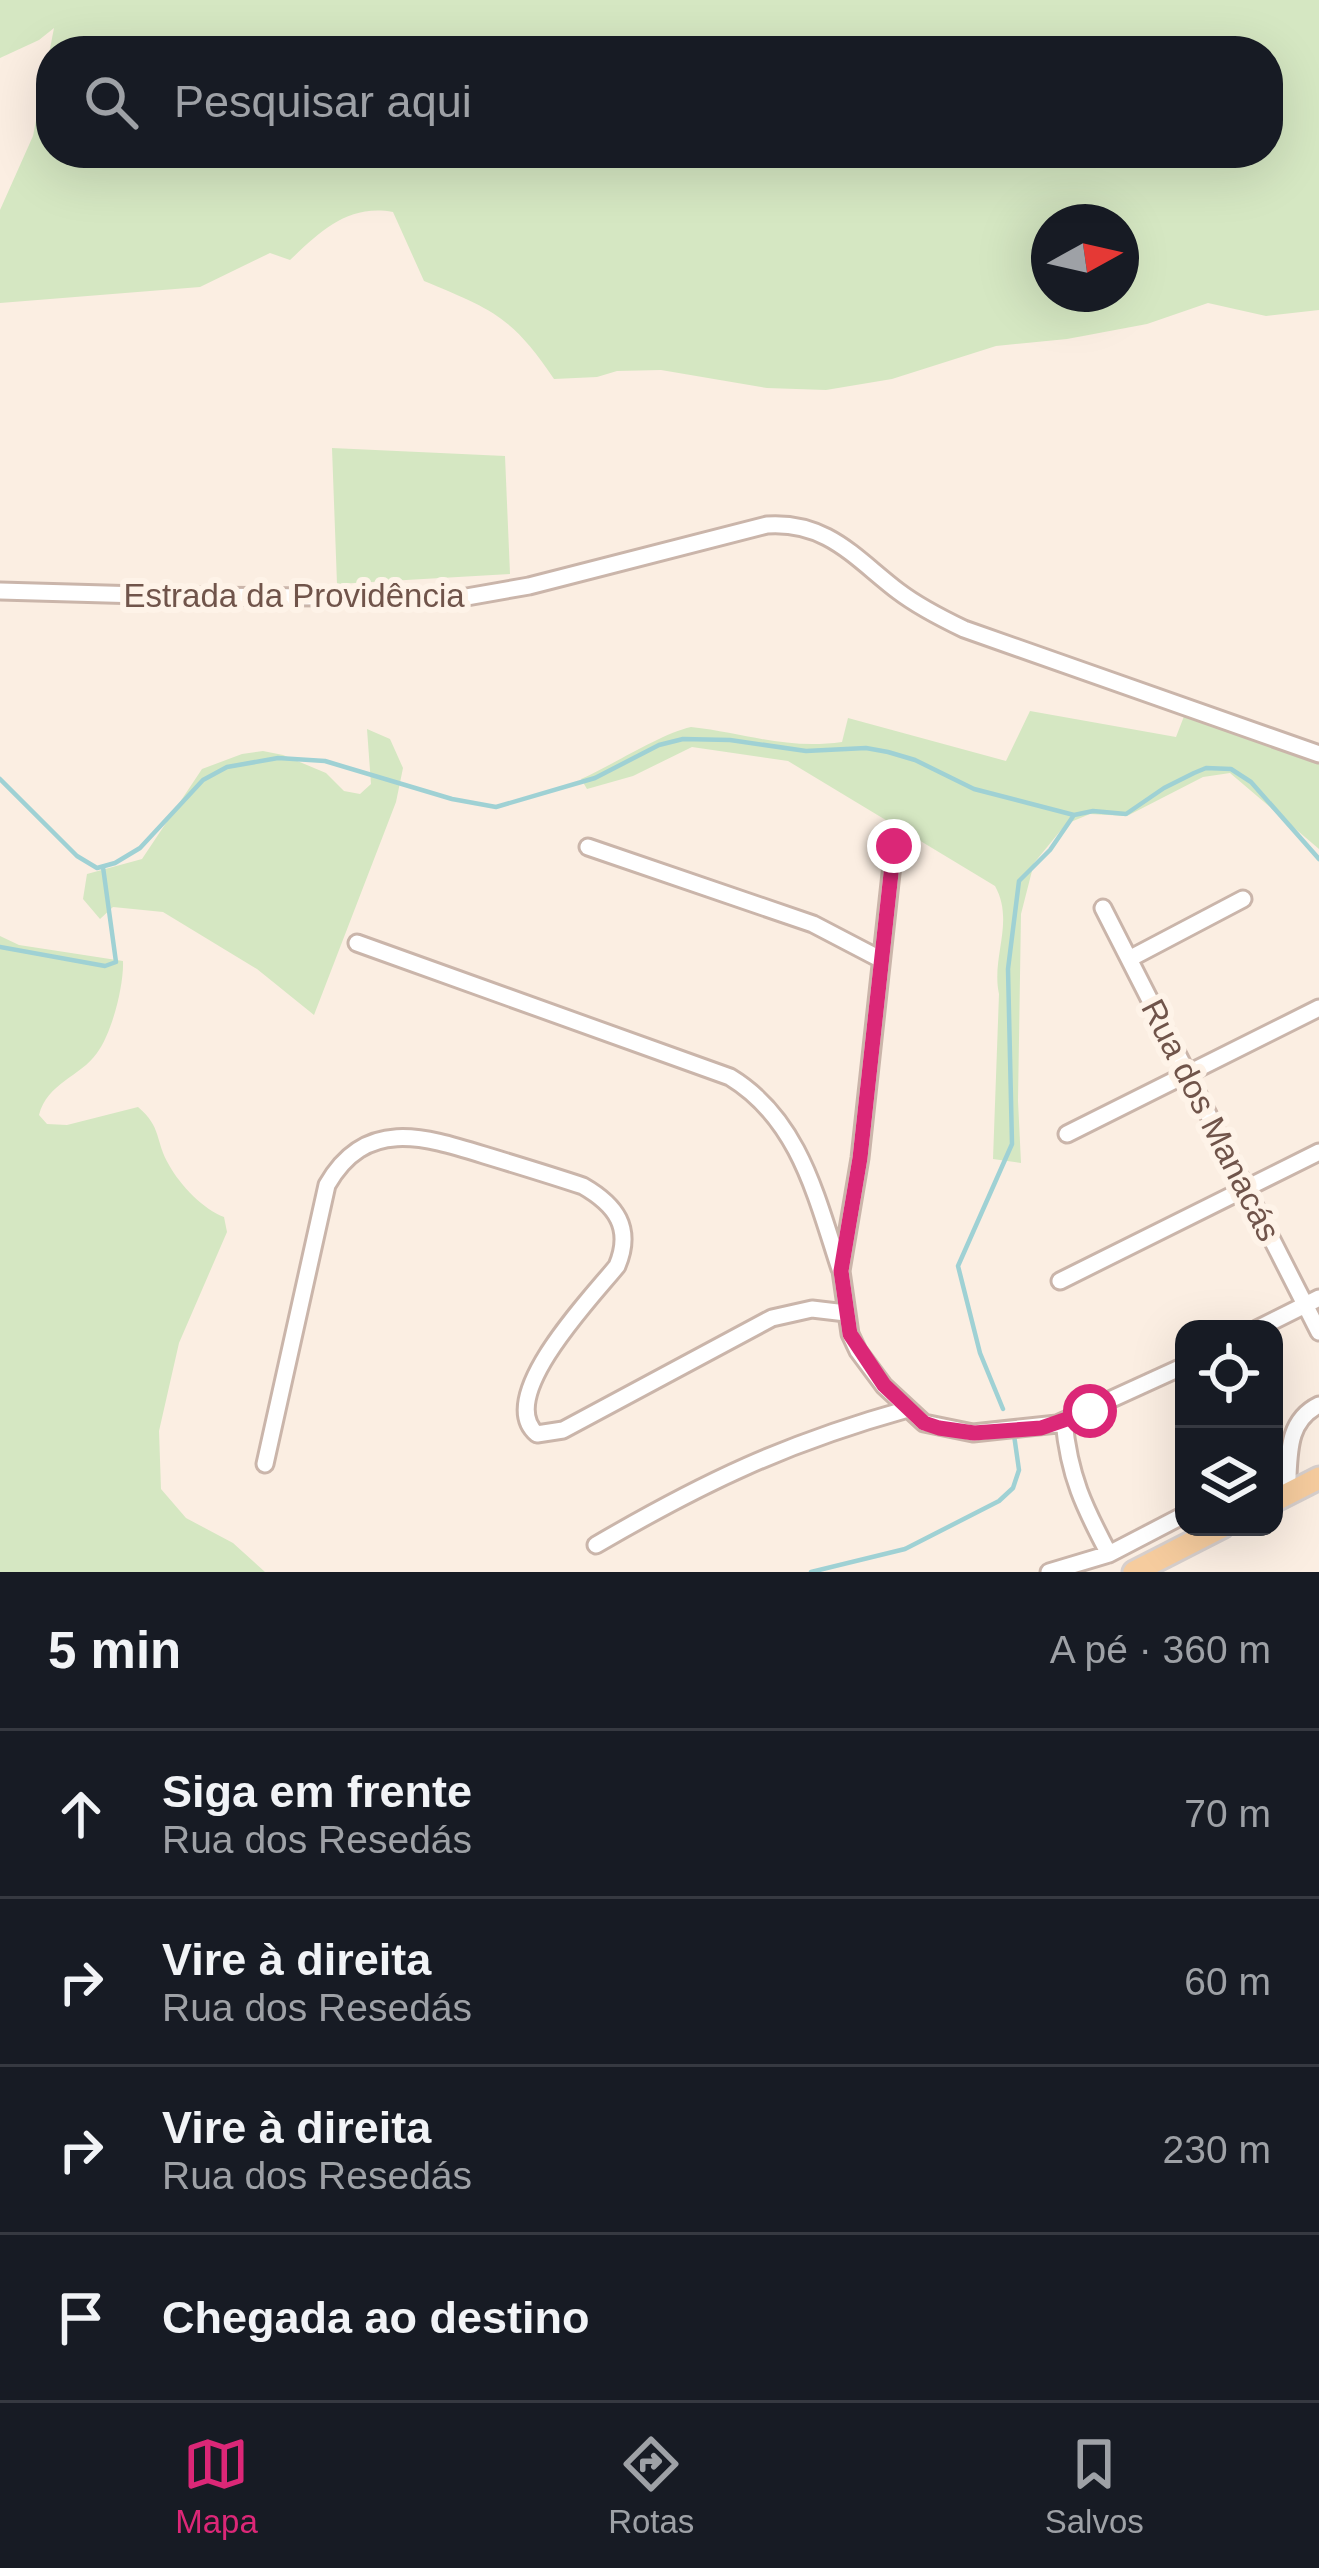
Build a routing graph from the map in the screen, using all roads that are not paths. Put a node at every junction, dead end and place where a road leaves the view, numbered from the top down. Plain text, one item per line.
1 (0, 591) edge
2 (1319, 754) edge
3 (894, 846) dead end
4 (588, 847) dead end
5 (1243, 899) dead end
6 (1103, 908) dead end
7 (358, 943) dead end
8 (880, 959) junction
9 (1129, 959) junction
10 (1319, 1008) edge
11 (1187, 1074) junction
12 (1067, 1134) dead end
13 (1319, 1152) edge
14 (1246, 1189) junction
15 (841, 1271) junction
16 (1060, 1281) dead end
17 (1312, 1301) edge
18 (846, 1313) junction
19 (1275, 1320) edge
20 (1319, 1332) edge
21 (1175, 1370) edge
22 (1319, 1405) edge
23 (908, 1409) junction
24 (1064, 1421) junction
25 (265, 1464) dead end
26 (1319, 1478) edge
27 (1283, 1485) edge
28 (1283, 1496) edge
29 (1175, 1520) edge
30 (1204, 1536) edge
31 (596, 1545) dead end
32 (1109, 1554) junction
33 (1049, 1572) edge
34 (1134, 1572) edge

1 - 2 street, Estrada da Providência
3 - 8 street
4 - 8 street
5 - 9 street
6 - 9 street, Rua dos Manacás
7 - 15 street
8 - 15 street
9 - 11 street, Rua dos Manacás
10 - 11 street
11 - 12 street
11 - 14 street, Rua dos Manacás
13 - 14 street
14 - 16 street
14 - 17 street, Rua dos Manacás
15 - 18 street
17 - 19 street
17 - 20 street, Rua dos Manacás
18 - 23 street
18 - 25 street
21 - 24 street
22 - 27 street
23 - 24 street
23 - 31 street
24 - 32 street
26 - 28 main road
29 - 32 street
30 - 34 main road
32 - 33 street

